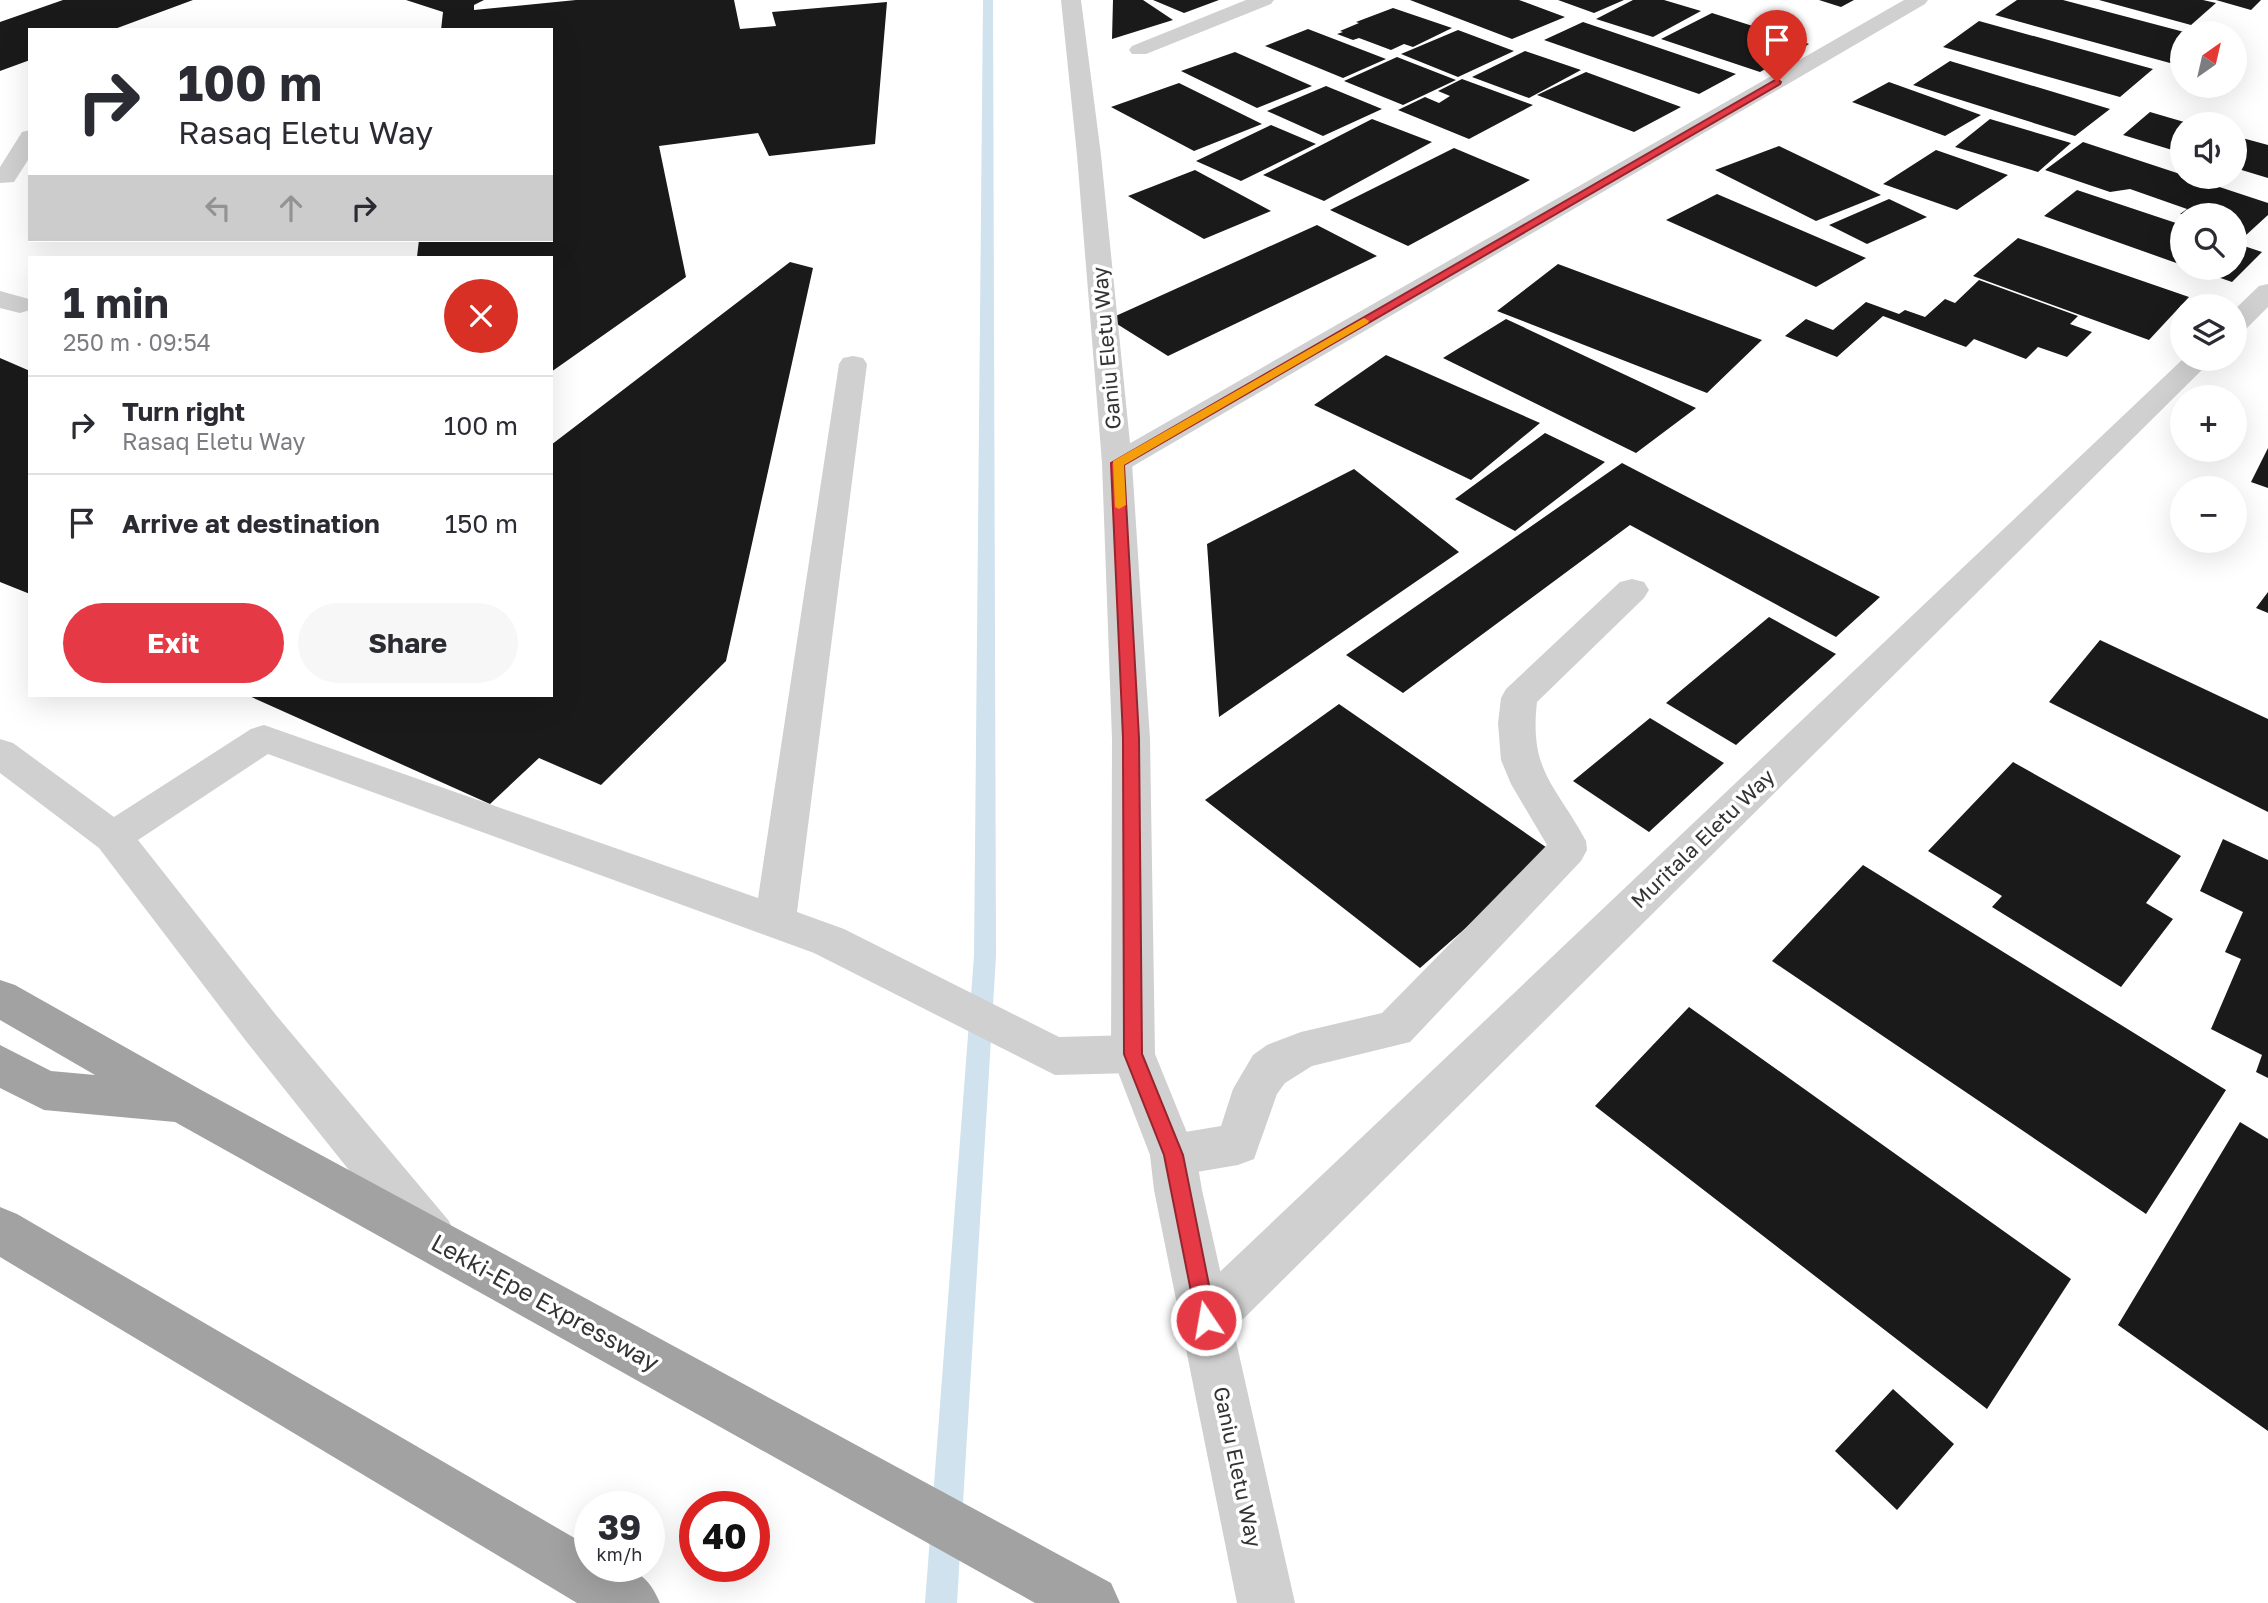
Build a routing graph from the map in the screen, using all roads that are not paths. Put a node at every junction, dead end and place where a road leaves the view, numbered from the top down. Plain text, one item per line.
1 (1071, 0) edge
2 (1264, 0) edge
3 (1918, 0) edge
4 (1139, 50) dead end
5 (28, 140) edge
6 (6, 177) dead end
7 (2268, 292) edge
8 (2247, 312) edge
9 (853, 364) dead end
10 (2187, 371) edge
11 (1117, 463) junction
12 (1632, 590) dead end
13 (0, 753) edge
14 (113, 837) junction
15 (775, 921) junction
16 (0, 998) edge
17 (1133, 1054) junction
18 (0, 1065) edge
19 (187, 1105) junction
20 (1173, 1155) junction
21 (0, 1230) edge
22 (436, 1243) junction
23 (1206, 1320) junction
24 (631, 1603) edge
25 (1091, 1603) edge
26 (1266, 1603) edge

1 - 11 street, Ganiu Eletu Way
2 - 4 street
3 - 11 street
5 - 6 street
7 - 8 street
9 - 15 street
10 - 23 street, Muritala Eletu Way
11 - 17 street, Ganiu Eletu Way
12 - 20 street
13 - 14 street
14 - 15 street
14 - 22 street
15 - 17 street
16 - 19 highway, Lekki-Epe Expressway
17 - 20 street, Ganiu Eletu Way
18 - 19 highway
19 - 22 highway, Lekki-Epe Expressway
20 - 23 street, Ganiu Eletu Way
21 - 24 highway
22 - 25 highway, Lekki-Epe Expressway
23 - 26 street, Ganiu Eletu Way

